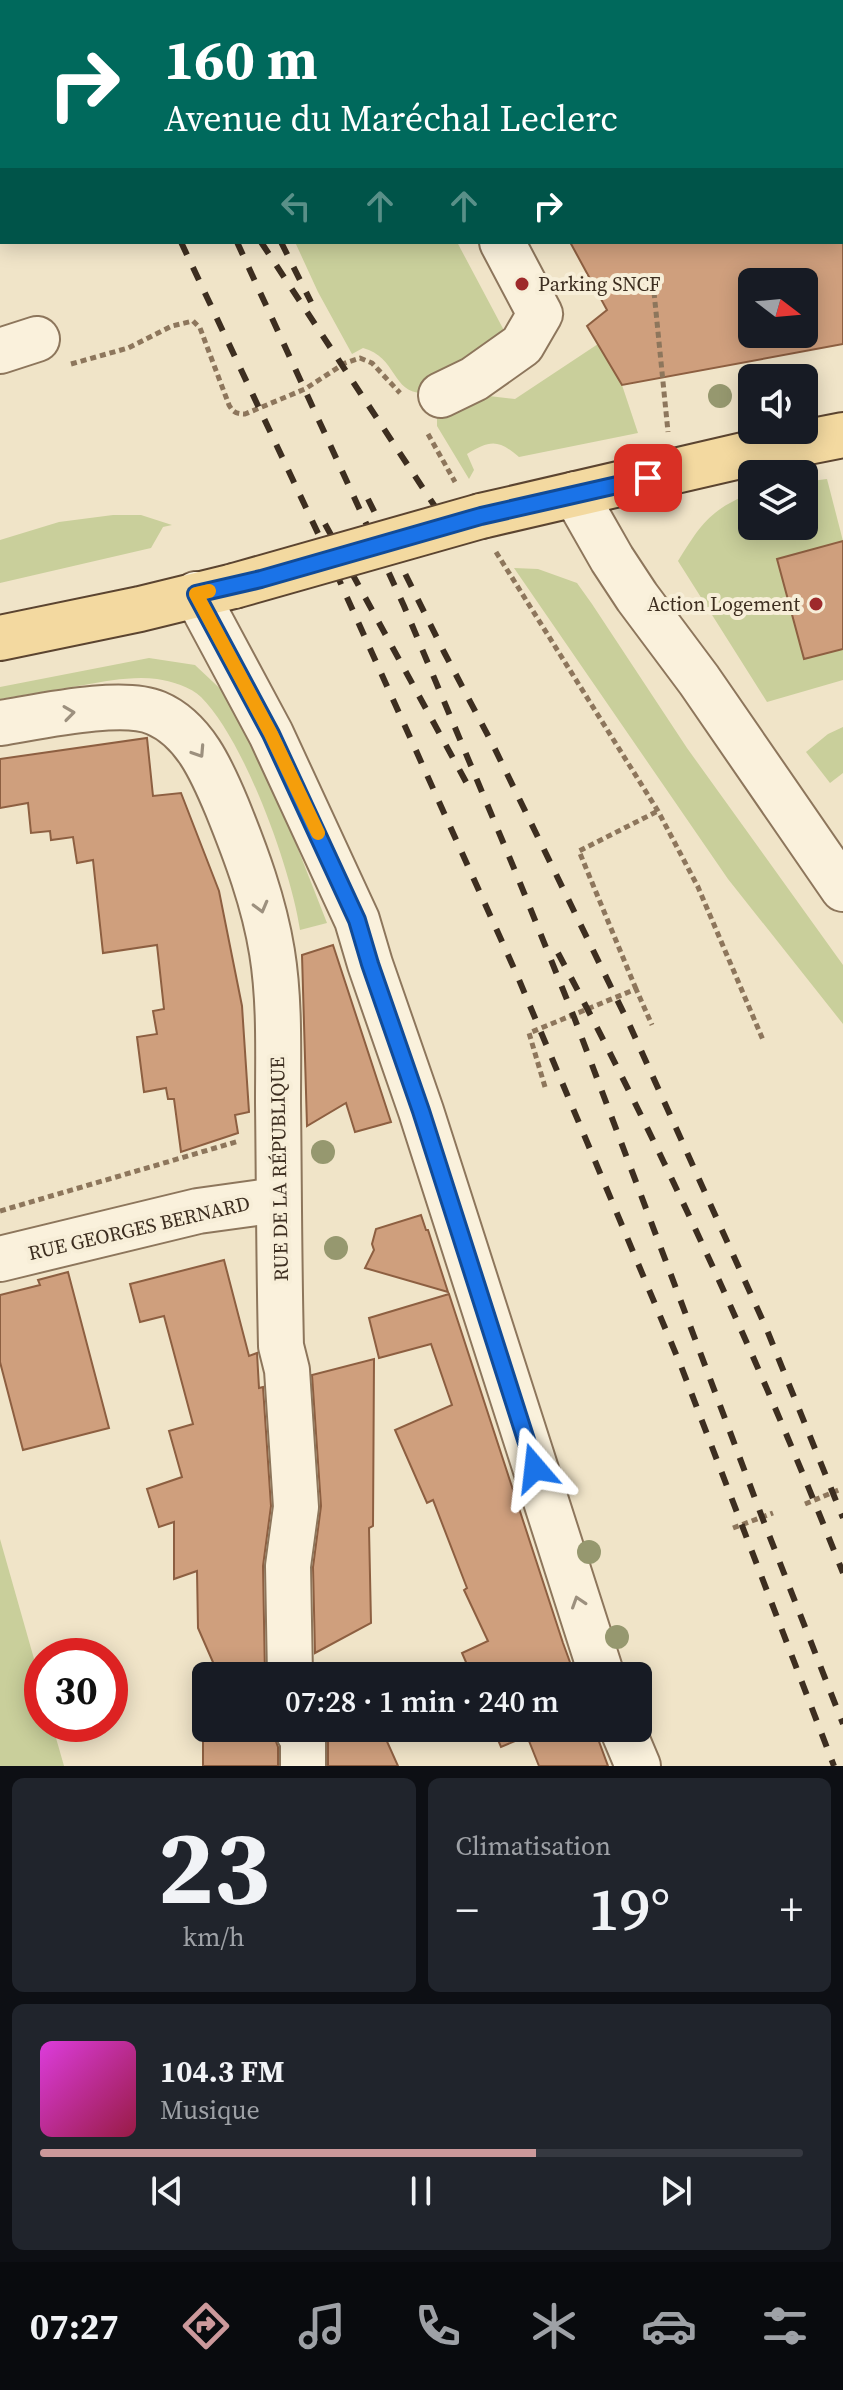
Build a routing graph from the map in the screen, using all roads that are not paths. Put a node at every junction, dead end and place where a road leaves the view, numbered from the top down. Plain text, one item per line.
1 (503, 244) edge
2 (434, 403) road end
3 (843, 435) edge
4 (575, 494) junction
5 (215, 590) junction
6 (0, 638) edge
7 (0, 723) edge
8 (843, 889) edge
9 (278, 1200) junction
10 (0, 1259) edge
11 (290, 1662) edge
12 (598, 1662) edge
13 (303, 1742) edge
14 (628, 1742) edge
15 (303, 1766) edge
16 (638, 1766) edge

1 - 2 street
3 - 4 main road
4 - 5 main road, bridge
4 - 8 street
5 - 6 main road
12 -> 5 street
7 -> 9 street, RUE DE LA RÉPUBLIQUE
9 - 10 street, RUE GEORGES BERNARD
9 - 11 street, RUE DE LA RÉPUBLIQUE
13 - 15 street
14 - 16 street

